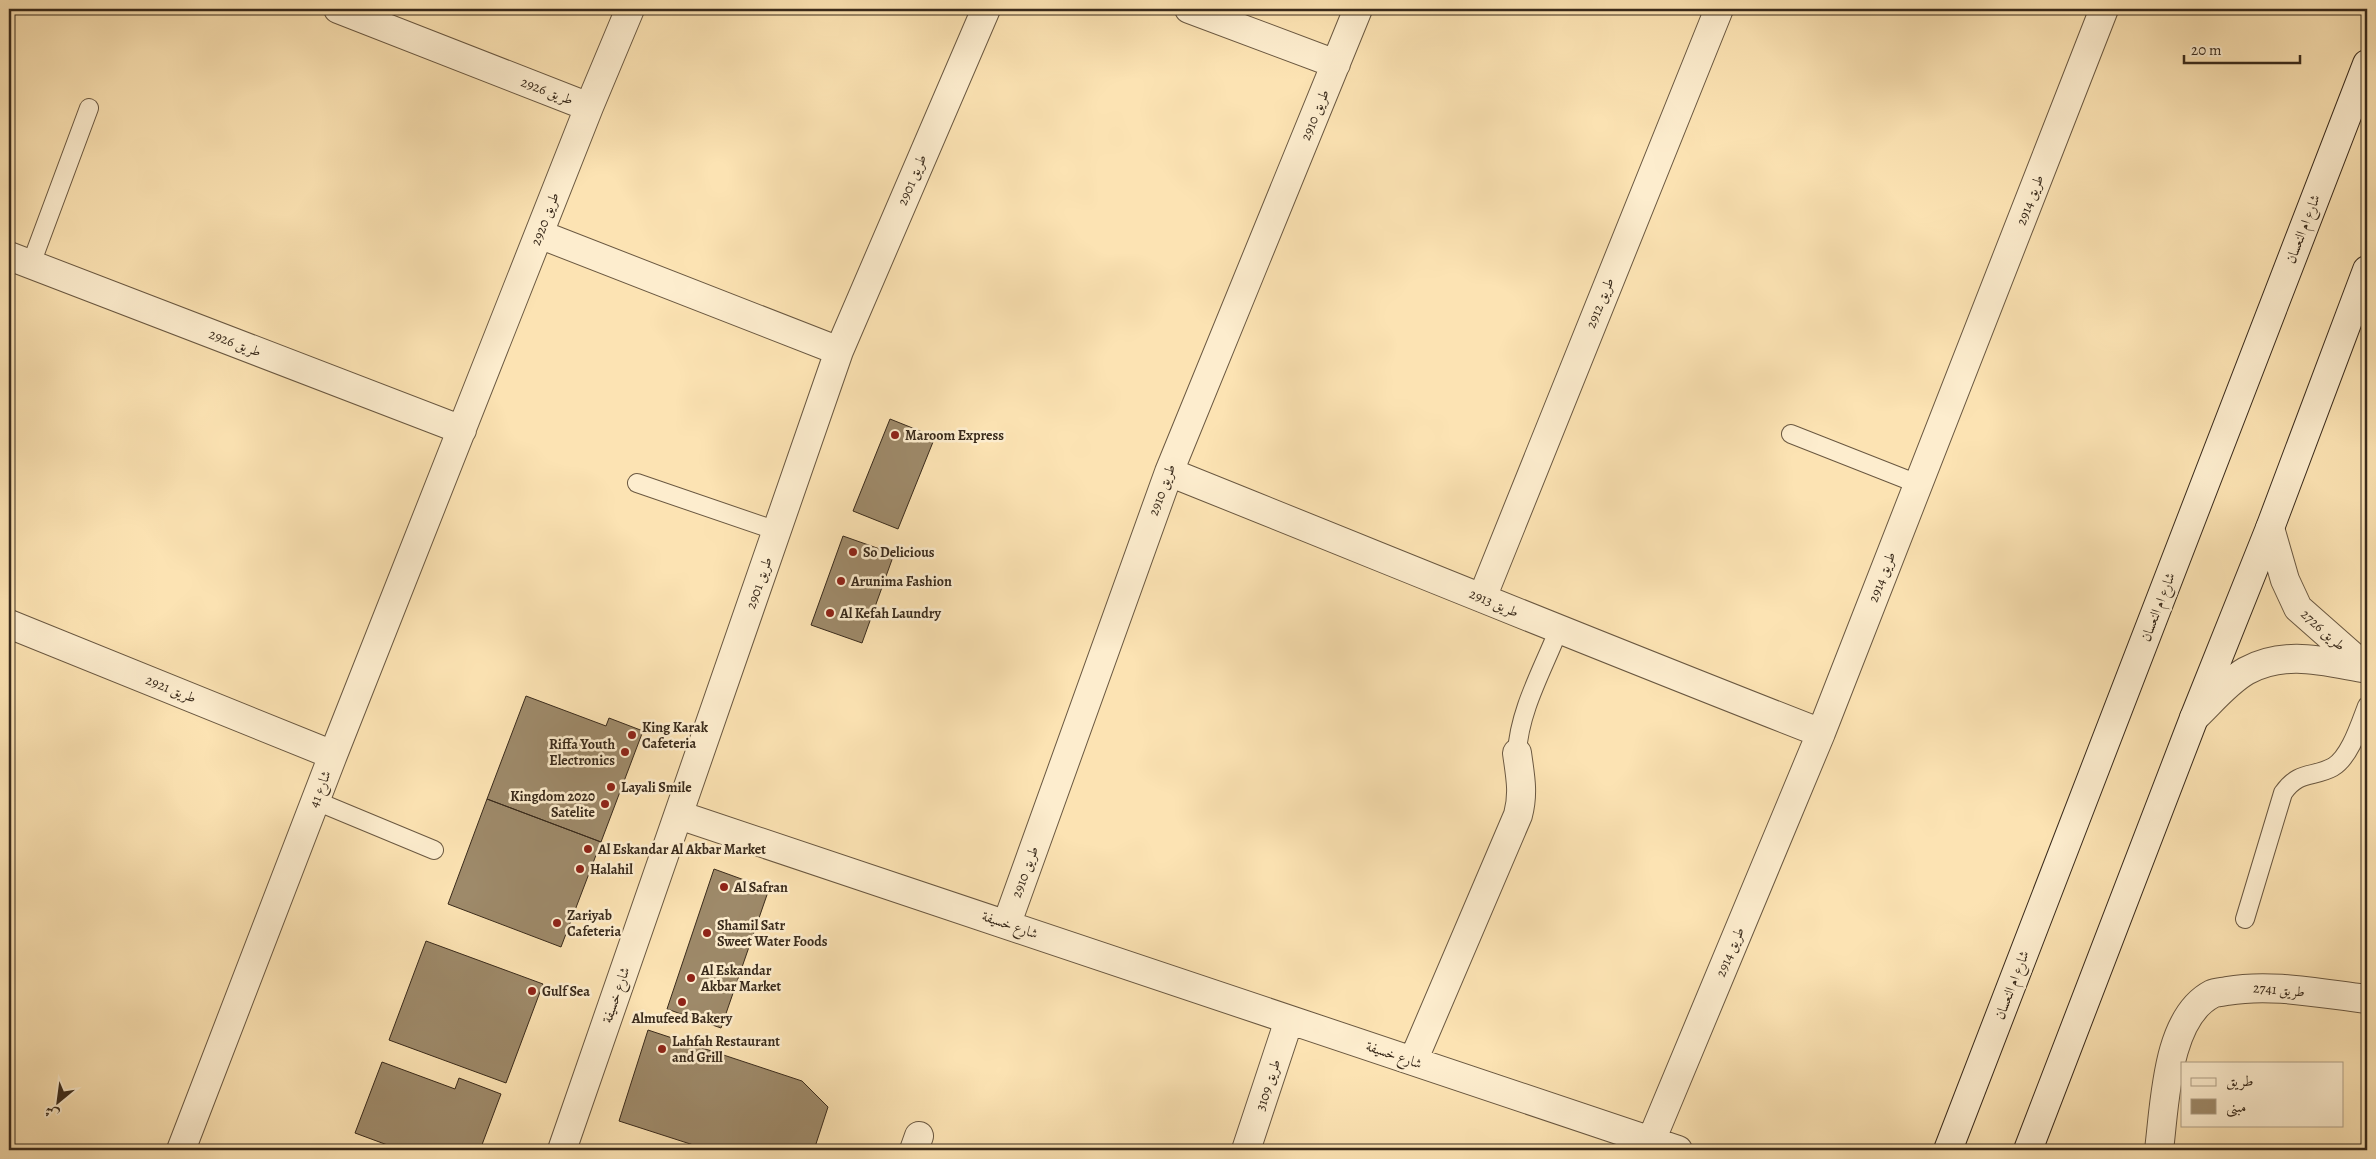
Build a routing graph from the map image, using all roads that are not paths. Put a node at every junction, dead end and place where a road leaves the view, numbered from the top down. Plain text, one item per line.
1 (338, 9) edge
2 (630, 9) edge
3 (986, 9) edge
4 (1189, 9) edge
5 (1358, 9) edge
6 (1719, 9) edge
7 (2104, 9) edge
8 (1336, 64) junction
9 (2367, 64) edge
10 (588, 107) junction
11 (89, 108) dead end
12 (539, 234) junction
13 (20, 260) edge
14 (2367, 270) edge
15 (839, 351) junction
16 (462, 430) junction
17 (1791, 434) dead end
18 (1168, 472) junction
19 (636, 483) dead end
20 (1918, 484) junction
21 (2270, 528) junction
22 (777, 531) junction
23 (1482, 598) junction
24 (10, 628) edge
25 (1558, 630) junction
26 (2367, 669) edge
27 (2367, 706) edge
28 (2194, 718) junction
29 (1821, 733) junction
30 (1517, 753) joint
31 (333, 755) junction
32 (316, 801) junction
33 (679, 815) junction
34 (434, 850) dead end
35 (2245, 919) dead end
36 (1007, 924) junction
37 (2367, 999) edge
38 (1290, 1020) junction
39 (1413, 1061) junction
40 (1651, 1141) junction
41 (1947, 1145) edge
42 (181, 1150) edge
43 (562, 1150) edge
44 (1246, 1150) edge
45 (1678, 1150) edge
46 (2028, 1150) edge
47 (2159, 1150) edge

1 - 10 street, طريق 2926
2 - 10 street, طريق 2920
3 - 15 street, طريق 2901
4 - 8 street
5 - 8 street, طريق 2910
6 - 23 street, طريق 2912
7 - 20 street, طريق 2914
8 - 18 street, طريق 2910
9 - 41 street, شارع ام النعسان
10 - 12 street, طريق 2920
11 - 13 lane
12 - 15 street
12 - 16 street, طريق 2920
13 - 16 street, طريق 2926
14 - 21 street
15 - 22 street, طريق 2901
16 - 31 street, شارع 41
17 - 20 lane
18 - 23 street, طريق 2913
18 - 36 street, طريق 2910
19 - 22 lane
20 - 29 street, طريق 2914
21 - 26 street, طريق 2726
21 - 28 street
22 - 33 street, طريق 2901
23 - 25 street, طريق 2913
24 - 31 street, طريق 2921
25 - 29 street, طريق 2913
25 - 30 lane
26 - 28 street
27 - 35 lane
28 - 46 street
29 - 40 street, طريق 2914
30 - 39 street
31 - 32 street, شارع 41
32 - 34 lane
32 - 42 street, شارع 41
33 - 36 street, شارع خسيفة
33 - 43 street, شارع خسيفة
36 - 38 street, شارع خسيفة
37 - 47 street, طريق 2741
38 - 39 street, شارع خسيفة
38 - 44 street, طريق 3109
39 - 40 street, شارع خسيفة
40 - 45 street, شارع خسيفة

